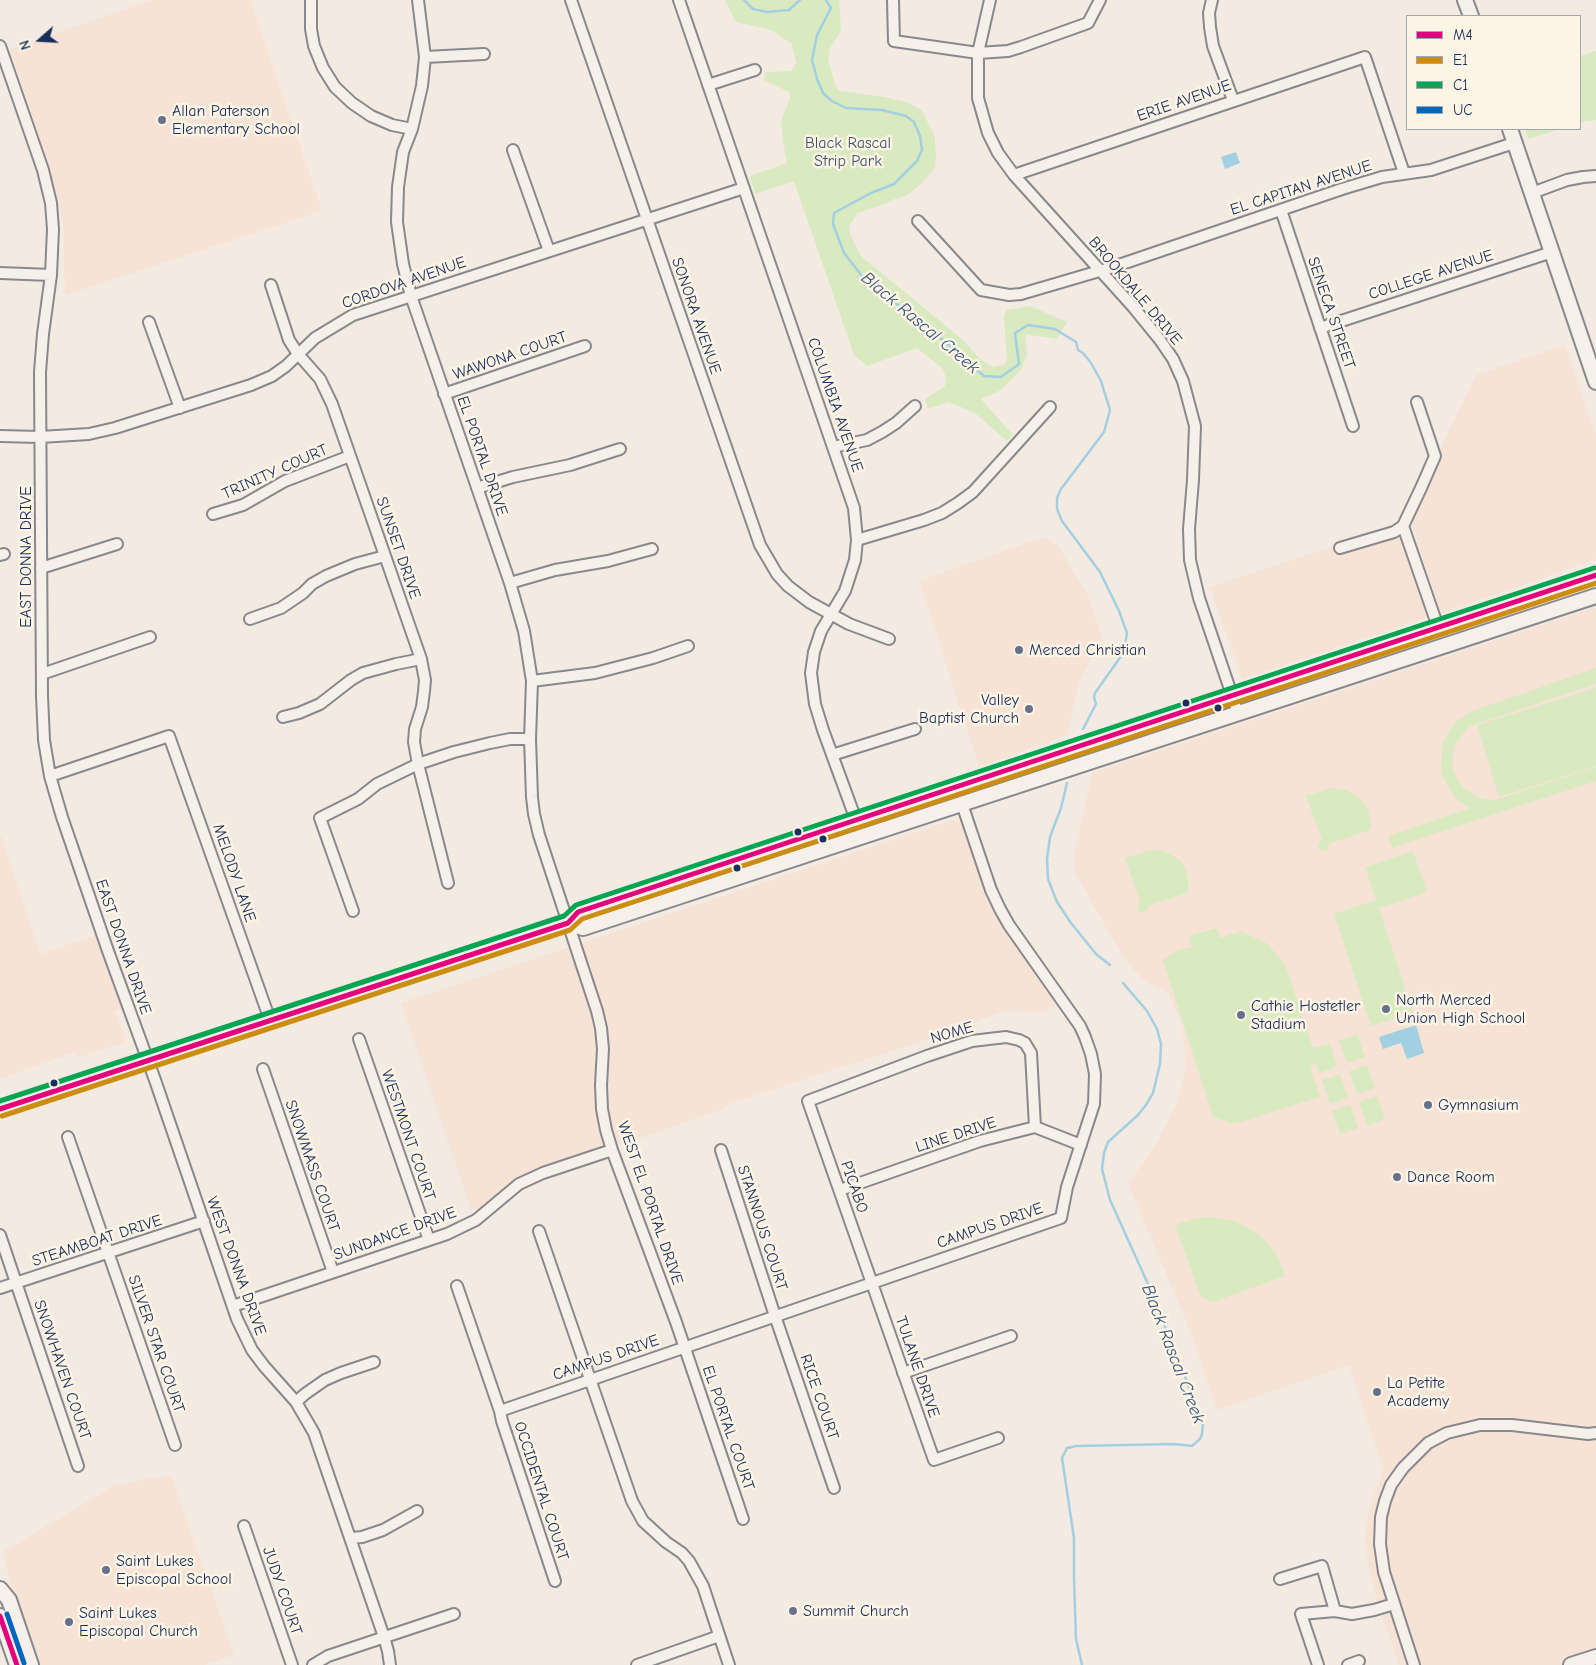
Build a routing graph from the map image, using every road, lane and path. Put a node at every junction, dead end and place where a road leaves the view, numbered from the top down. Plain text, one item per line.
1 (311, 0) edge
2 (418, 0) edge
3 (571, 0) edge
4 (679, 0) edge
5 (893, 0) edge
6 (990, 0) edge
7 (1100, 0) edge
8 (1212, 0) edge
9 (1465, 0) edge
10 (1471, 15) edge
11 (0, 46) edge
12 (978, 53) junction
13 (484, 54) dead end
14 (426, 57) junction
15 (755, 70) dead end
16 (708, 85) junction
17 (1233, 100) junction
18 (412, 129) junction
19 (1510, 130) edge
20 (1514, 142) junction
21 (513, 150) dead end
22 (1404, 173) junction
23 (1014, 175) junction
24 (1596, 176) edge
25 (744, 188) junction
26 (1532, 193) junction
27 (1280, 210) junction
28 (647, 219) junction
29 (918, 221) dead end
30 (549, 250) junction
31 (1552, 252) junction
32 (1100, 270) junction
33 (0, 273) edge
34 (51, 275) junction
35 (271, 285) dead end
36 (410, 296) junction
37 (149, 322) dead end
38 (1320, 328) junction
39 (585, 346) dead end
40 (298, 354) junction
41 (1596, 379) edge
42 (444, 394) junction
43 (1417, 402) dead end
44 (915, 406) dead end
45 (1050, 407) dead end
46 (180, 408) junction
47 (1353, 426) dead end
48 (0, 436) edge
49 (40, 437) junction
50 (833, 446) junction
51 (620, 449) dead end
52 (350, 456) junction
53 (477, 488) junction
54 (212, 514) dead end
55 (1403, 526) junction
56 (857, 540) junction
57 (117, 544) dead end
58 (652, 548) dead end
59 (1340, 548) dead end
60 (385, 556) junction
61 (41, 568) junction
62 (1596, 575) edge
63 (510, 583) junction
64 (1596, 596) edge
65 (831, 615) junction
66 (250, 619) dead end
67 (1438, 627) junction
68 (150, 637) dead end
69 (889, 638) dead end
70 (688, 646) dead end
71 (1444, 646) junction
72 (421, 659) junction
73 (42, 674) junction
74 (532, 681) junction
75 (1232, 696) junction
76 (1238, 713) junction
77 (283, 717) dead end
78 (915, 729) dead end
79 (530, 739) junction
80 (832, 756) junction
81 (418, 764) junction
82 (50, 776) junction
83 (962, 804) junction
84 (856, 820) junction
85 (448, 883) dead end
86 (353, 911) dead end
87 (568, 923) junction
88 (270, 1020) junction
89 (360, 1039) dead end
90 (148, 1061) junction
91 (263, 1070) dead end
92 (808, 1101) joint
93 (0, 1109) edge
94 (1035, 1127) junction
95 (68, 1137) dead end
96 (1081, 1145) junction
97 (612, 1150) junction
98 (721, 1150) dead end
99 (840, 1190) junction
100 (204, 1221) junction
101 (539, 1231) dead end
102 (0, 1235) edge
103 (429, 1240) junction
104 (108, 1253) junction
105 (333, 1272) junction
106 (872, 1282) junction
107 (17, 1283) junction
108 (456, 1286) dead end
109 (0, 1288) edge
110 (233, 1306) junction
111 (775, 1316) junction
112 (1011, 1336) dead end
113 (684, 1346) junction
114 (374, 1362) dead end
115 (903, 1373) junction
116 (590, 1379) junction
117 (296, 1402) junction
118 (500, 1411) junction
119 (1596, 1433) edge
120 (998, 1438) dead end
121 (175, 1445) dead end
122 (78, 1466) dead end
123 (834, 1488) dead end
124 (417, 1511) dead end
125 (743, 1519) dead end
126 (244, 1526) dead end
127 (351, 1538) junction
128 (1280, 1579) dead end
129 (555, 1581) dead end
130 (0, 1589) edge
131 (1394, 1604) junction
132 (1336, 1611) junction
133 (454, 1614) dead end
134 (0, 1616) edge
135 (719, 1636) junction
136 (384, 1637) junction
137 (1596, 1656) edge
138 (1359, 1661) dead end
139 (16, 1665) edge
140 (31, 1665) edge
141 (292, 1665) edge
142 (313, 1665) edge
143 (390, 1665) edge
144 (637, 1665) edge
145 (729, 1665) edge
146 (1318, 1665) edge
147 (1348, 1665) edge
148 (1414, 1665) edge
149 (1571, 1665) edge

1 - 18 street
2 - 14 street, EL PORTAL DRIVE
3 - 28 street, SONORA AVENUE
4 - 16 street, COLUMBIA AVENUE
5 - 12 street
6 - 12 street, BROOKDALE DRIVE
7 - 12 street
8 - 17 street
9 - 10 street
11 - 34 street, EAST DONNA DRIVE
12 - 23 street, BROOKDALE DRIVE
13 - 14 street
14 - 18 street, EL PORTAL DRIVE
15 - 16 street
16 - 25 street, COLUMBIA AVENUE
17 - 22 street, ERIE AVENUE
17 - 23 street, ERIE AVENUE
18 - 36 street, EL PORTAL DRIVE
19 - 20 street
20 - 22 street, EL CAPITAN AVENUE
20 - 26 street
21 - 30 street
22 - 27 street, EL CAPITAN AVENUE
23 - 32 street, BROOKDALE DRIVE
24 - 26 street
25 - 28 street, CORDOVA AVENUE
25 - 50 street, COLUMBIA AVENUE
26 - 31 street
27 - 32 street, EL CAPITAN AVENUE
27 - 38 street, SENECA STREET
28 - 30 street, CORDOVA AVENUE
28 - 65 street, SONORA AVENUE
29 - 32 street, EL CAPITAN AVENUE
30 - 36 street, CORDOVA AVENUE
31 - 38 street, COLLEGE AVENUE
31 - 41 street
32 - 75 street, BROOKDALE DRIVE
33 - 34 street
34 - 49 street, EAST DONNA DRIVE
35 - 40 street, SUNSET DRIVE
36 - 40 street, CORDOVA AVENUE
36 - 42 street, EL PORTAL DRIVE
37 - 46 street
38 - 47 street, SENECA STREET
39 - 42 street, WAWONA COURT
40 - 46 street, CORDOVA AVENUE
40 - 52 street, SUNSET DRIVE
42 - 53 street, EL PORTAL DRIVE
43 - 55 street
44 - 50 street
45 - 56 street
46 - 49 street, CORDOVA AVENUE
48 - 49 street, CORDOVA AVENUE
49 - 61 street, EAST DONNA DRIVE
50 - 56 street, COLUMBIA AVENUE
51 - 53 street
52 - 54 street, TRINITY COURT
52 - 60 street, SUNSET DRIVE
53 - 63 street, EL PORTAL DRIVE
55 - 59 street
55 - 67 street
56 - 65 street, COLUMBIA AVENUE
57 - 61 street
58 - 63 street
60 - 66 street
60 - 72 street, SUNSET DRIVE
61 - 73 street, EAST DONNA DRIVE
62 - 67 street
63 - 74 street, EL PORTAL DRIVE
64 - 71 street
65 - 69 street, SONORA AVENUE
65 - 80 street, COLUMBIA AVENUE
67 - 71 street
67 - 75 street
68 - 73 street
70 - 74 street
71 - 76 street
72 - 77 street
72 - 81 street, SUNSET DRIVE
73 - 82 street, EAST DONNA DRIVE
74 - 79 street, EL PORTAL DRIVE
75 - 76 street, BROOKDALE DRIVE
75 - 84 street
76 - 83 street
78 - 80 street
79 - 81 street
79 - 87 street, EL PORTAL DRIVE
80 - 84 street, COLUMBIA AVENUE
81 - 85 street, SUNSET DRIVE
81 - 86 street
82 - 88 street, MELODY LANE
82 - 90 street, EAST DONNA DRIVE
83 - 87 street
83 - 96 street, CAMPUS DRIVE
84 - 87 street
87 - 88 street
87 - 97 street, WEST EL PORTAL DRIVE
88 - 90 street
89 - 103 street, WESTMONT COURT
90 - 93 street
90 - 100 street, WEST DONNA DRIVE
91 - 105 street, SNOWMASS COURT
92 - 94 street, NOME
92 - 99 street, PICABO
94 - 96 street
94 - 99 street, LINE DRIVE
95 - 104 street, SILVER STAR COURT
96 - 106 street, CAMPUS DRIVE
97 - 103 street, SUNDANCE DRIVE
97 - 113 street, WEST EL PORTAL DRIVE
98 - 111 street, STANNOUS COURT
99 - 106 street, PICABO
100 - 104 street, STEAMBOAT DRIVE
100 - 110 street, WEST DONNA DRIVE
101 - 116 street
102 - 107 street, SNOWHAVEN COURT
103 - 105 street, SUNDANCE DRIVE
104 - 107 street, STEAMBOAT DRIVE
104 - 121 street, SILVER STAR COURT
105 - 110 street, SUNDANCE DRIVE
106 - 111 street, CAMPUS DRIVE
106 - 115 street, TULANE DRIVE
107 - 109 street, STEAMBOAT DRIVE
107 - 122 street, SNOWHAVEN COURT
108 - 118 street, OCCIDENTAL COURT
110 - 117 street, WEST DONNA DRIVE
111 - 113 street, CAMPUS DRIVE
111 - 123 street, RICE COURT
112 - 115 street
113 - 116 street, CAMPUS DRIVE
113 - 125 street, EL PORTAL COURT
114 - 117 street
115 - 120 street, TULANE DRIVE
116 - 118 street, CAMPUS DRIVE
116 - 135 street
117 - 127 street, WEST DONNA DRIVE
118 - 129 street, OCCIDENTAL COURT
119 - 131 street
124 - 127 street
126 - 141 street, JUDY COURT
127 - 136 street, WEST DONNA DRIVE
128 - 132 street
130 - 140 street
131 - 132 street
131 - 148 street
132 - 146 street
133 - 136 street
134 - 139 street
135 - 144 street
135 - 145 street
136 - 142 street
136 - 143 street, WEST DONNA DRIVE
137 - 149 street
138 - 147 street

